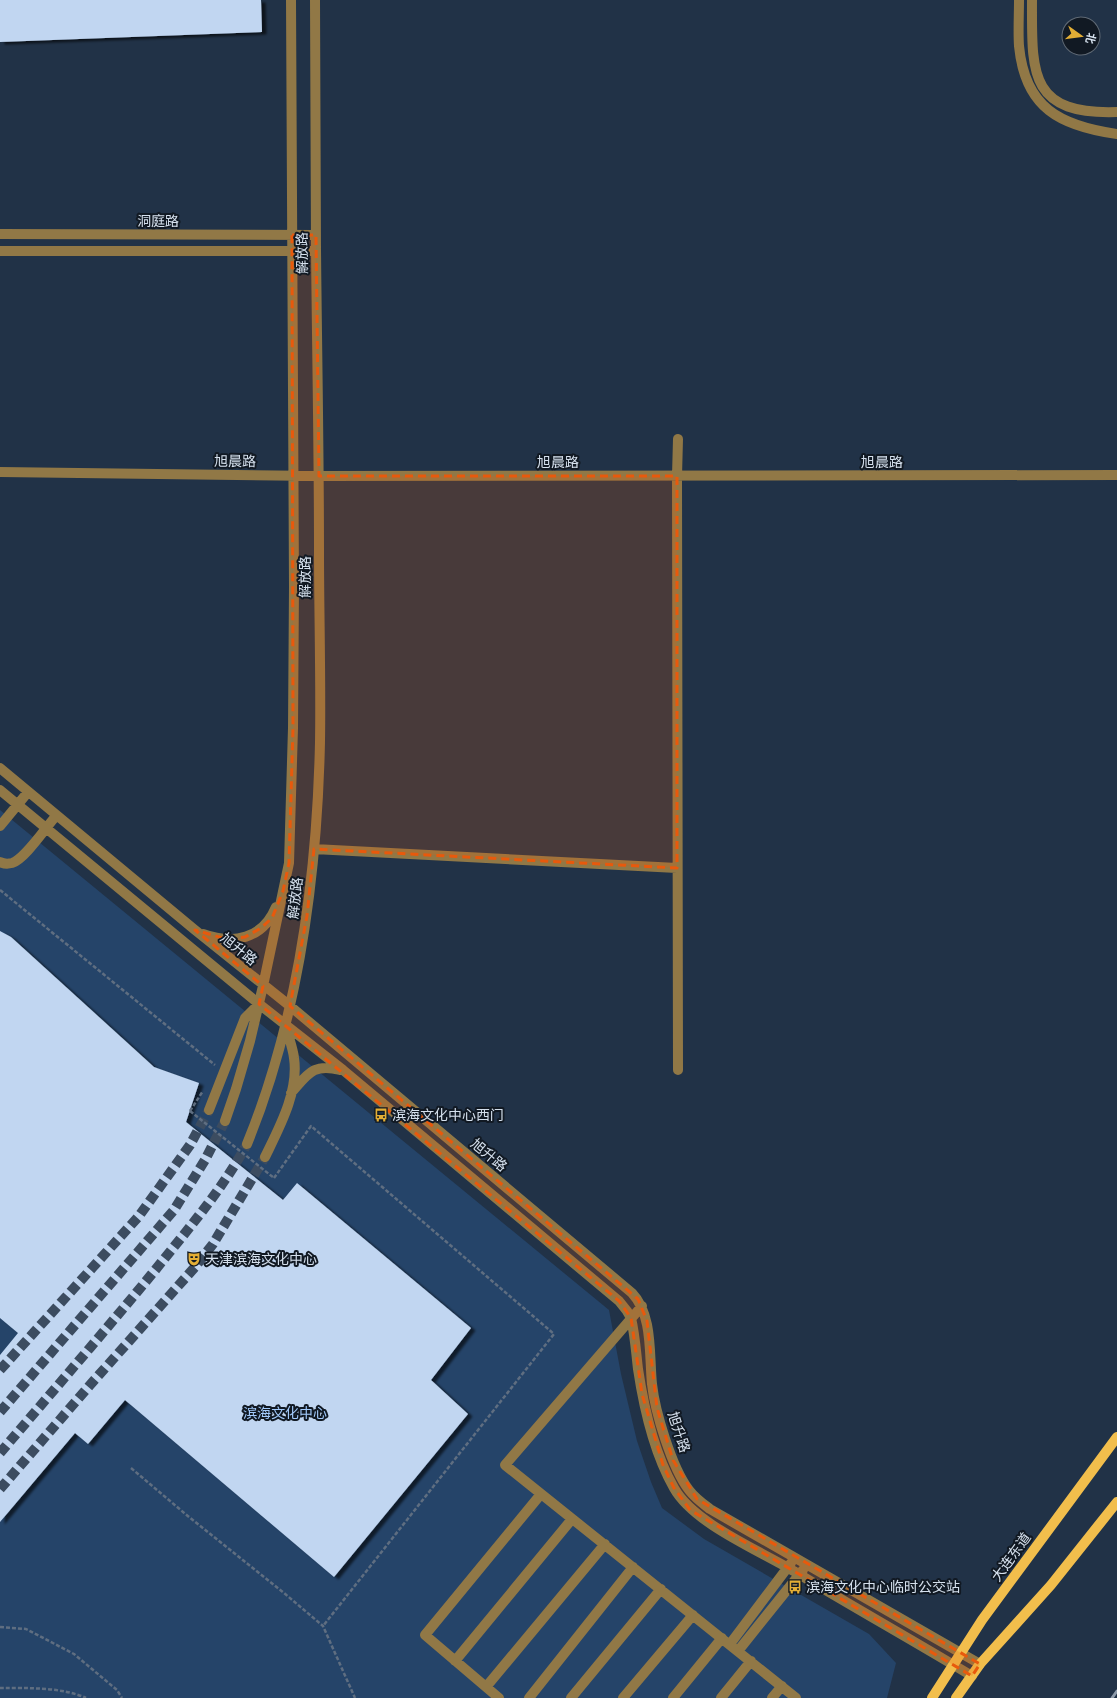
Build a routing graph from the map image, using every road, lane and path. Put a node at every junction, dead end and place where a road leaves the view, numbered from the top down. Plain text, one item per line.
1 (292, 0) edge
2 (315, 0) edge
3 (1019, 0) edge
4 (1032, 0) edge
5 (1117, 112) edge
6 (1117, 134) edge
7 (0, 234) edge
8 (292, 235) junction
9 (316, 235) junction
10 (0, 251) edge
11 (292, 251) junction
12 (316, 251) junction
13 (678, 439) dead end
14 (0, 472) edge
15 (1117, 475) edge
16 (293, 476) junction
17 (319, 476) junction
18 (677, 476) junction
19 (0, 768) edge
20 (0, 790) edge
21 (28, 792) junction
22 (17, 804) junction
23 (56, 816) junction
24 (0, 826) edge
25 (46, 828) junction
26 (314, 848) junction
27 (0, 862) edge
28 (677, 868) junction
29 (0, 890) edge
30 (283, 891) junction
31 (195, 930) junction
32 (264, 986) junction
33 (259, 1004) junction
34 (290, 1006) junction
35 (285, 1024) junction
36 (217, 1067) dead end
37 (343, 1070) junction
38 (678, 1070) dead end
39 (206, 1086) dead end
40 (291, 1093) junction
41 (209, 1110) tunnel mouth
42 (224, 1121) tunnel mouth
43 (247, 1144) tunnel mouth
44 (265, 1157) tunnel mouth
45 (642, 1306) junction
46 (631, 1318) junction
47 (1117, 1437) edge
48 (131, 1468) dead end
49 (542, 1494) junction
50 (1117, 1502) edge
51 (572, 1519) junction
52 (605, 1544) junction
53 (777, 1561) junction
54 (794, 1565) junction
55 (633, 1567) junction
56 (780, 1578) junction
57 (660, 1589) junction
58 (693, 1615) junction
59 (0, 1626) edge
60 (323, 1626) junction
61 (737, 1635) junction
62 (726, 1641) junction
63 (961, 1653) junction
64 (745, 1657) junction
65 (455, 1661) junction
66 (980, 1664) junction
67 (953, 1665) junction
68 (972, 1676) junction
69 (782, 1686) junction
70 (0, 1688) edge
71 (486, 1688) junction
72 (86, 1698) edge
73 (122, 1698) edge
74 (355, 1698) edge
75 (499, 1698) edge
76 (529, 1698) edge
77 (571, 1698) edge
78 (623, 1698) edge
79 (673, 1698) edge
80 (721, 1698) edge
81 (772, 1698) edge
82 (796, 1698) edge
83 (932, 1698) edge
84 (956, 1698) edge

1 - 8 street, 解放路
2 - 9 street, 解放路
3 - 6 street
4 - 5 street
7 - 8 street, 洞庭路
8 - 9 street, 洞庭路
8 - 11 street, 解放路
9 - 12 street, 解放路
10 - 11 street
11 - 12 street
11 - 16 street, 解放路
12 - 17 street, 解放路
13 - 18 street
14 - 16 street, 旭晨路
15 - 18 street, 旭晨路
16 - 17 street, 旭晨路
16 - 30 street, 解放路
17 - 18 street, 旭晨路
17 - 26 street, 解放路
18 - 28 street
19 - 21 street, 旭升路
20 - 22 street, 旭升路
21 - 22 street
21 - 23 street, 旭升路
22 - 24 street
22 - 25 street, 旭升路
23 - 25 street
23 - 31 street, 旭升路
25 - 27 street
25 - 33 street, 旭升路
26 - 28 street
26 - 34 street, 解放路
28 - 38 street
29 - 36 path
30 - 31 street
30 - 32 street, 解放路
31 - 32 street, 旭升路
32 - 33 street, 解放路
32 - 34 street, 旭升路
33 - 35 street, 旭升路
33 - 41 street
33 - 42 street, 解放路
34 - 35 street, 解放路
34 - 45 street, 旭升路
35 - 37 street, 旭升路
35 - 40 street
35 - 43 street, 解放路
37 - 40 street
37 - 46 street, 旭升路
39 - 60 path, bridge
40 - 44 street
45 - 46 street
45 - 54 street, 旭升路
46 - 49 street
46 - 53 street, 旭升路
47 - 63 main road, 大连东道
48 - 60 path
49 - 51 street
49 - 65 street
50 - 66 main road
51 - 52 street
51 - 65 street
52 - 55 street
52 - 71 street
53 - 54 street, 旭升路
53 - 56 street
54 - 56 street
54 - 63 street
54 - 64 street
54 - 67 street
55 - 57 street
55 - 76 street
56 - 61 street
57 - 58 street
57 - 77 street
58 - 62 street
58 - 78 street
59 - 73 path
60 - 74 path
61 - 62 street
61 - 64 street
62 - 64 street
62 - 79 street
63 - 66 street
63 - 67 main road, 大连东道
64 - 69 street
64 - 80 street
65 - 71 street
66 - 68 main road
67 - 68 street
67 - 83 main road, 大连东道
68 - 84 main road
69 - 81 street
69 - 82 street
70 - 72 path
71 - 75 street

